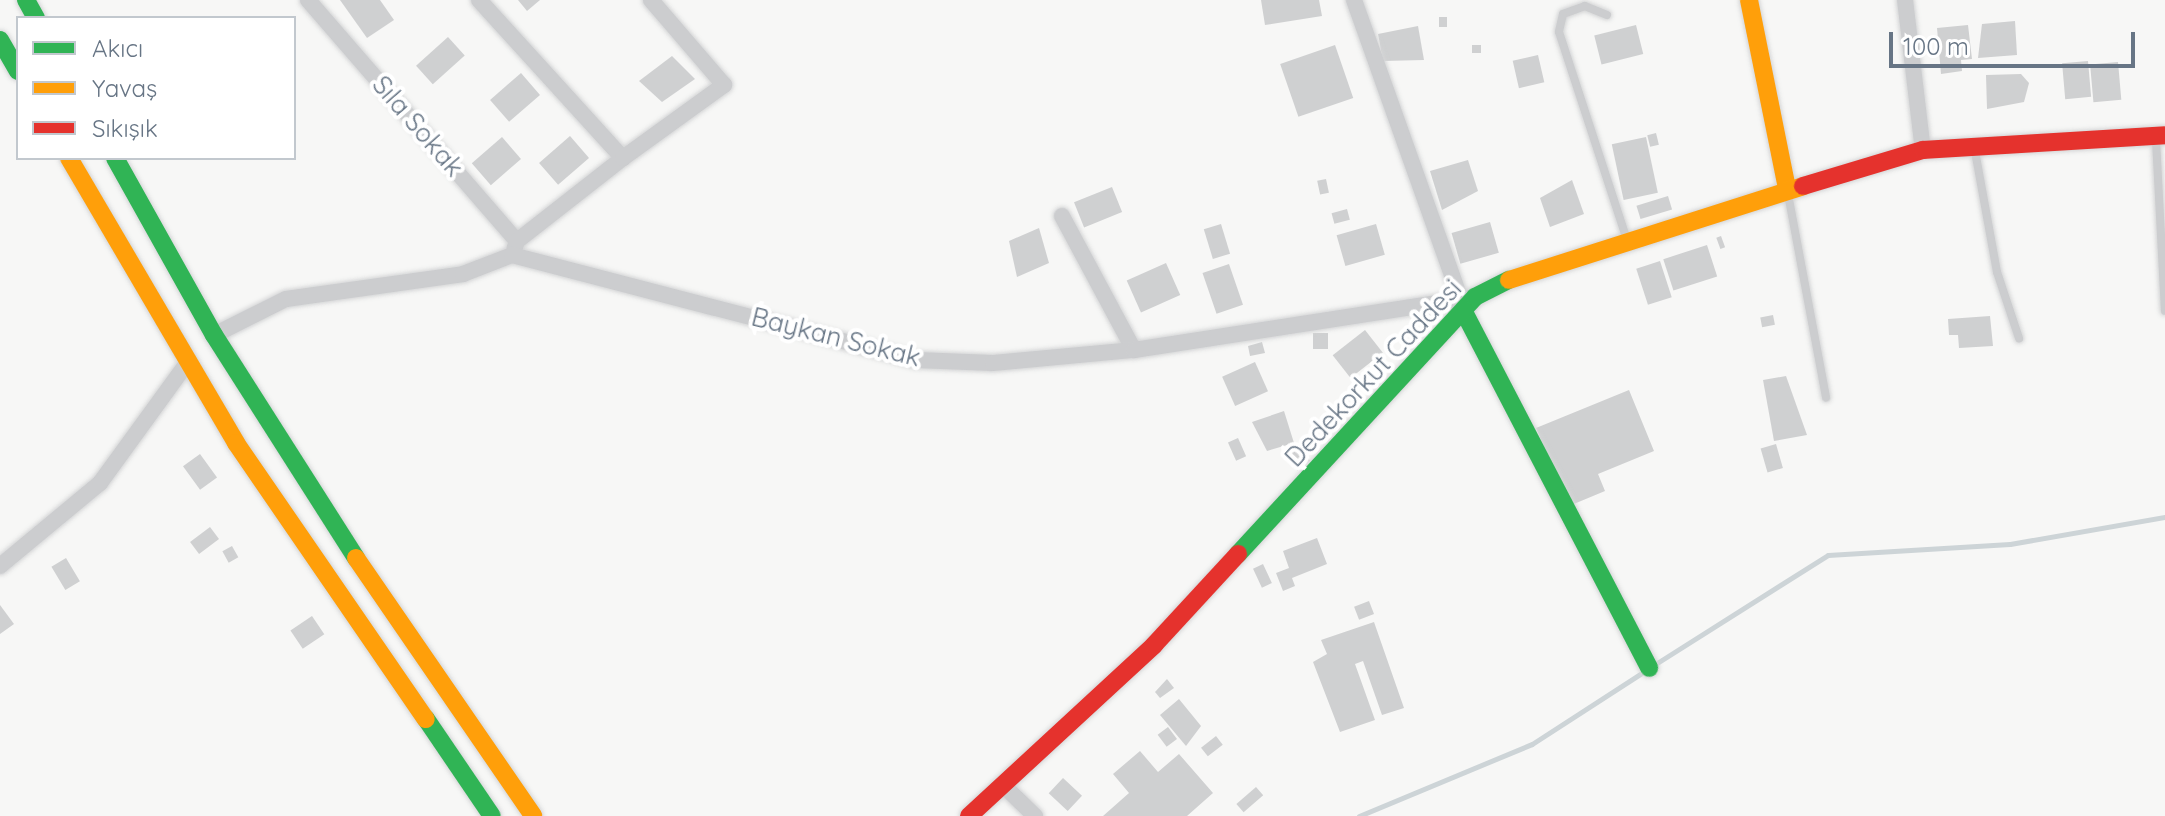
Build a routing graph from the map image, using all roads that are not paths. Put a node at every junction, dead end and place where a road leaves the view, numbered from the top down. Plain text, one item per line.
1 (308, 0) edge
2 (479, 0) edge
3 (651, 0) edge
4 (1354, 0) edge
5 (1749, 0) edge
6 (1905, 0) edge
7 (1607, 15) dead end
8 (0, 40) edge
9 (16, 68) edge
10 (2160, 135) edge
11 (1974, 146) junction
12 (1923, 150) junction
13 (623, 158) junction
14 (70, 160) edge
15 (116, 160) edge
16 (1787, 189) junction
17 (1062, 216) dead end
18 (1627, 240) junction
19 (515, 248) junction
20 (1467, 303) junction
21 (2165, 311) edge
22 (214, 335) junction
23 (2019, 338) dead end
24 (1134, 350) junction
25 (188, 362) junction
26 (1826, 397) dead end
27 (0, 566) edge
28 (1649, 668) dead end
29 (1005, 787) junction
30 (492, 816) edge
31 (533, 816) edge
32 (969, 816) edge
33 (1035, 816) edge

1 - 19 street, Sıla Sokak
2 - 13 street
3 - 13 street
4 - 20 street
5 - 16 street
6 - 12 street
7 - 18 lane
8 - 9 street
10 - 11 street, Dedekorkut Caddesi
10 - 21 lane
11 - 12 street, Dedekorkut Caddesi
11 - 23 lane
12 - 16 street, Dedekorkut Caddesi
13 - 19 street
14 - 25 street
15 - 22 street
16 - 18 street, Dedekorkut Caddesi
16 - 26 lane
17 - 24 street
18 - 20 street, Dedekorkut Caddesi
19 - 22 street
19 - 24 street, Baykan Sokak
20 - 24 street, Baykan Sokak
20 - 28 street
20 - 29 street, Dedekorkut Caddesi
22 - 31 street
25 - 27 street
25 - 30 street
29 - 32 street, Dedekorkut Caddesi
29 - 33 street

